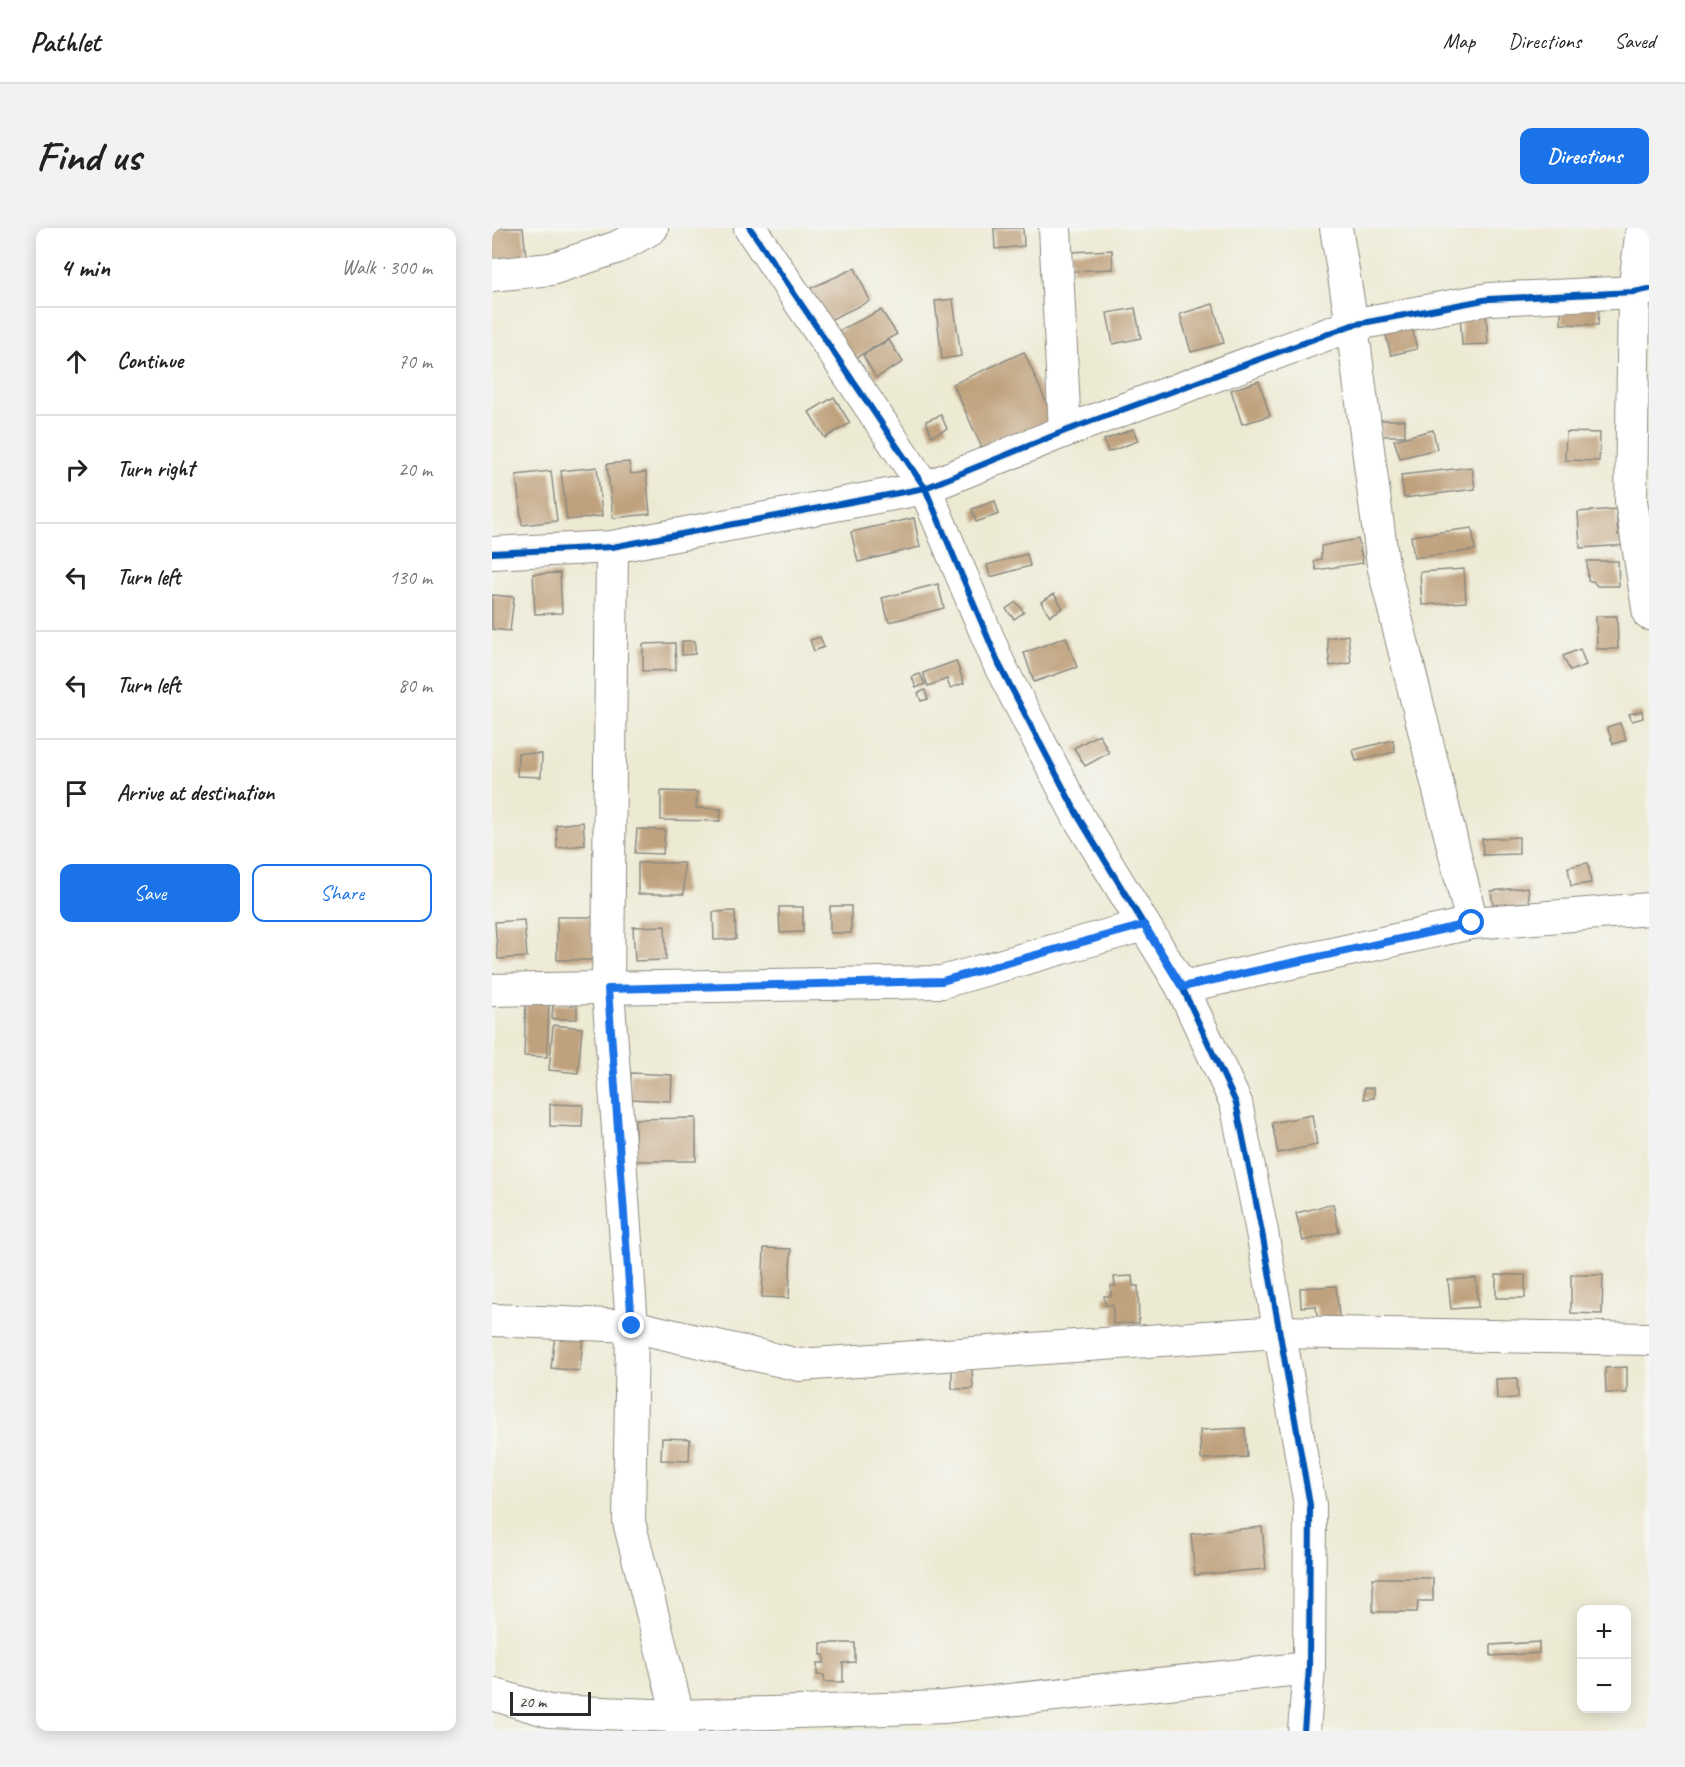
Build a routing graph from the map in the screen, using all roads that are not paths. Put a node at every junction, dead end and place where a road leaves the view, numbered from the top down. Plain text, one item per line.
1 (652, 228) edge
2 (750, 228) edge
3 (1055, 228) edge
4 (1336, 228) edge
5 (1642, 228) edge
6 (492, 275) edge
7 (1642, 290) edge
8 (1352, 325) junction
9 (1065, 431) junction
10 (925, 488) junction
11 (612, 547) junction
12 (492, 553) edge
13 (1649, 614) edge
14 (1649, 909) edge
15 (1472, 923) junction
16 (1144, 925) junction
17 (1182, 987) junction
18 (608, 989) junction
19 (492, 990) edge
20 (492, 1320) edge
21 (632, 1326) junction
22 (1279, 1332) junction
23 (1649, 1339) edge
24 (1309, 1668) junction
25 (492, 1694) edge
26 (680, 1723) edge
27 (1304, 1731) edge

1 - 6 street
2 - 10 street
3 - 9 street
4 - 8 street
5 - 7 street
7 - 8 street
7 - 13 street
8 - 9 street
8 - 15 street
9 - 10 street
10 - 11 street
10 - 16 street
11 - 12 street
11 - 18 street
14 - 15 street
15 - 17 street
16 - 17 street
16 - 18 street
17 - 22 street
18 - 19 street
18 - 21 street
20 - 21 street
21 - 22 street
21 - 26 street
22 - 23 street
22 - 24 street
24 - 26 street
24 - 27 street
25 - 26 street

